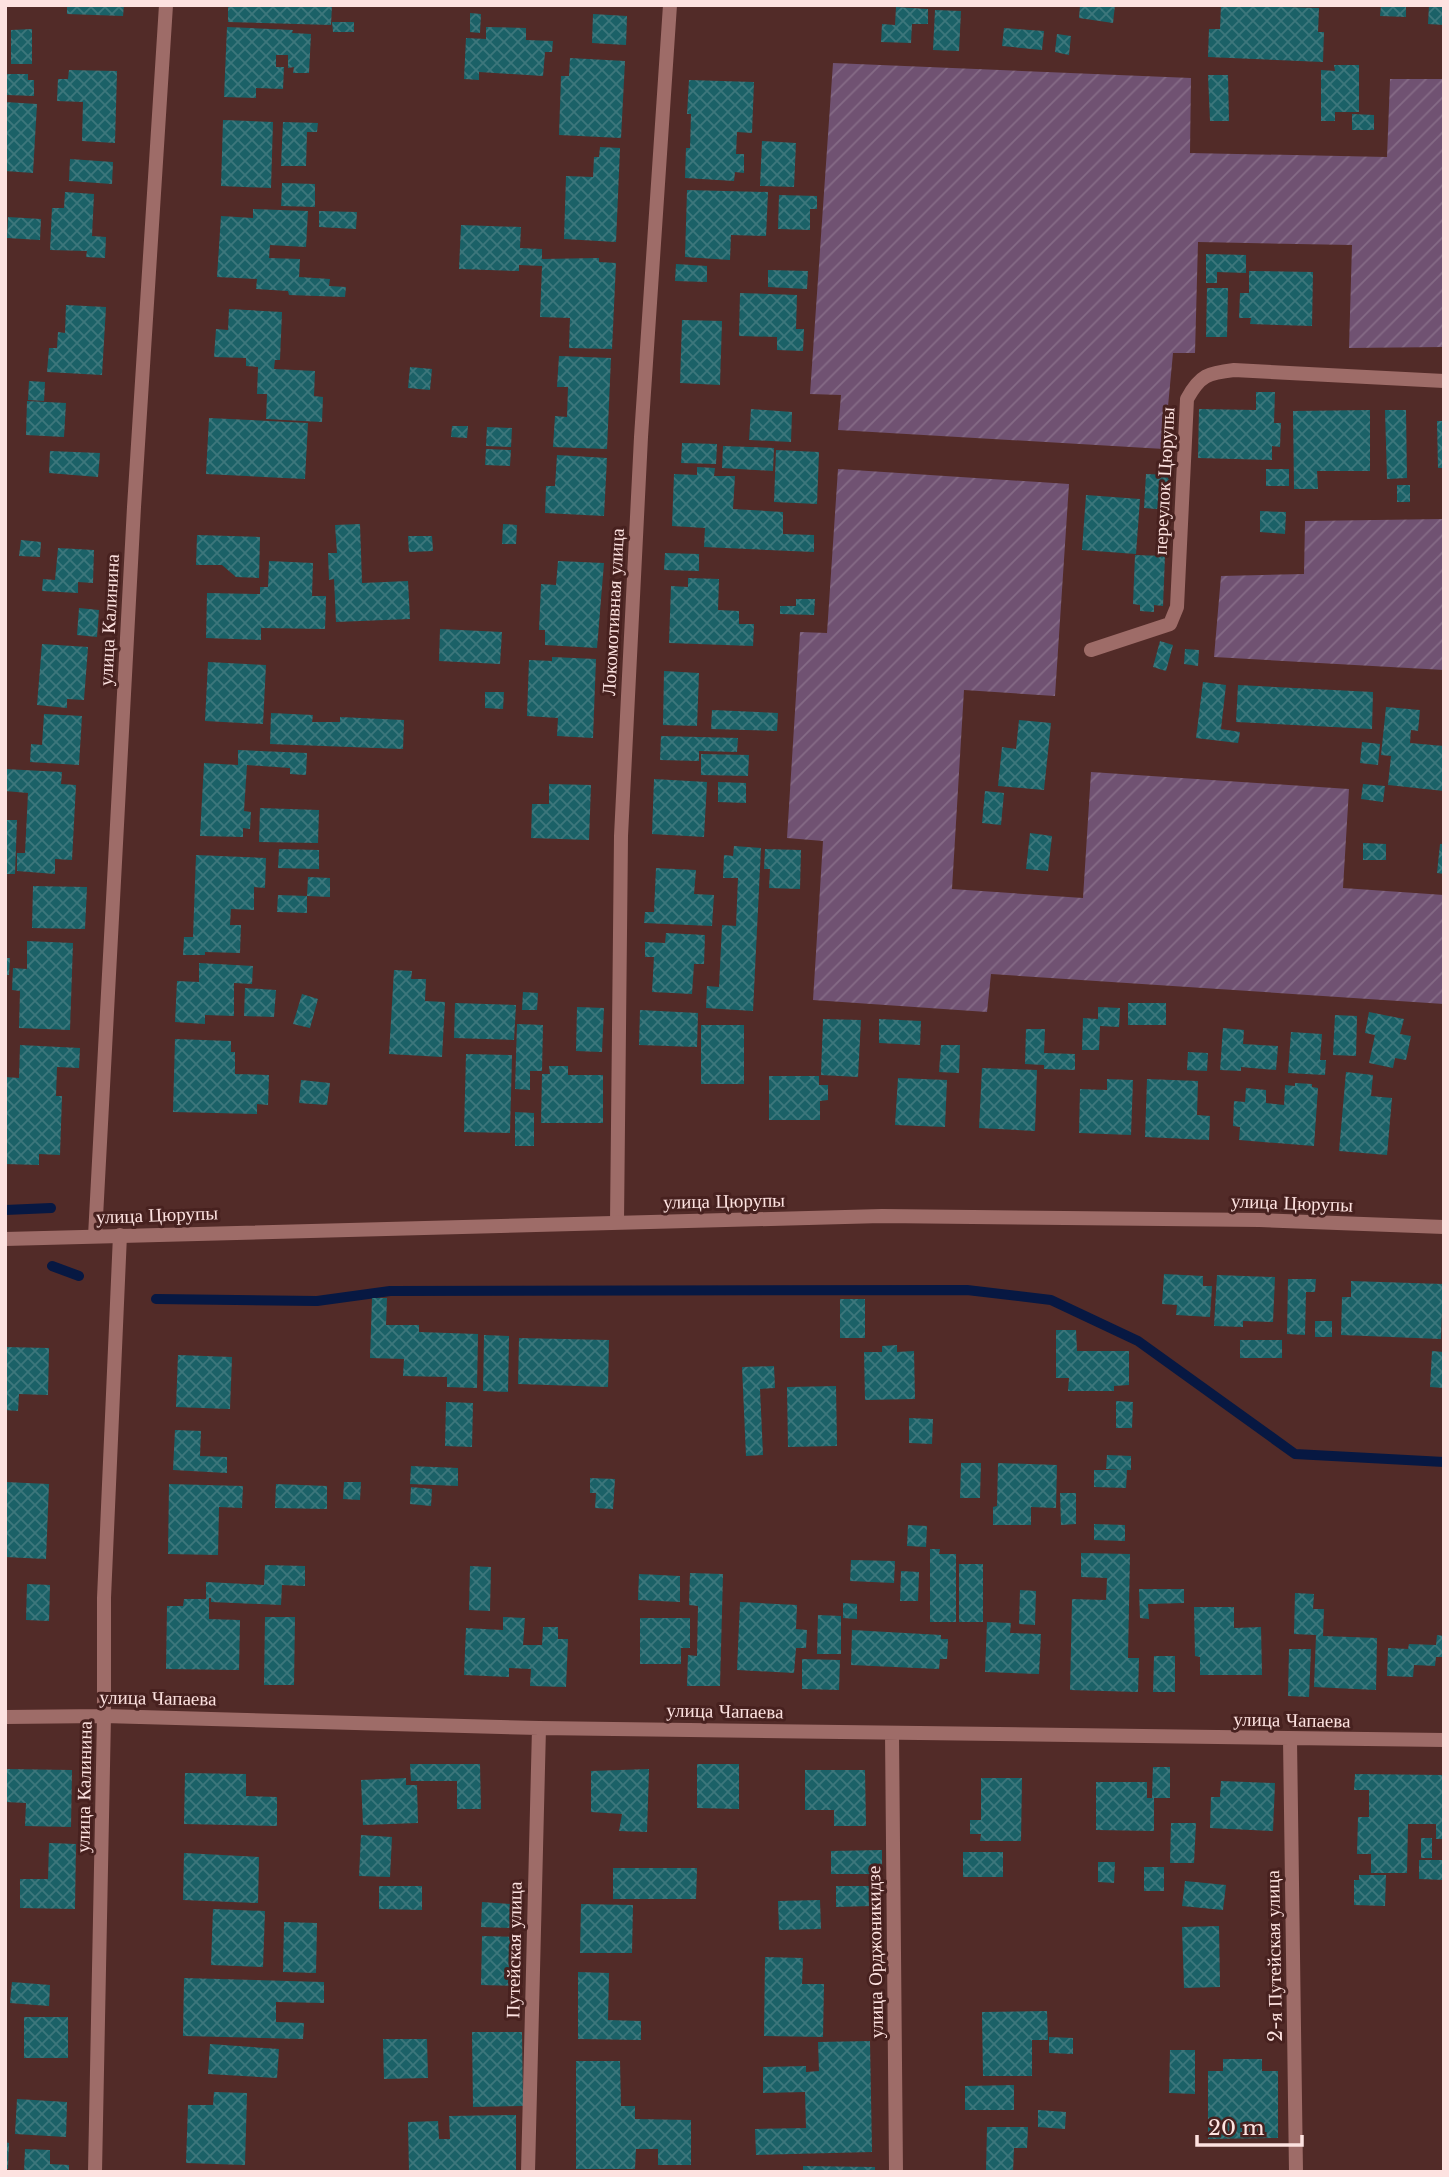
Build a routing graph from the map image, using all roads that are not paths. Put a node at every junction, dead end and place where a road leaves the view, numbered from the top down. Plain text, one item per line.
1 (166, 5) edge
2 (670, 5) edge
3 (1444, 381) edge
4 (1091, 650) dead end
5 (617, 1223) junction
6 (1444, 1227) edge
7 (95, 1236) junction
8 (120, 1236) junction
9 (5, 1239) edge
10 (104, 1716) junction
11 (5, 1717) edge
12 (540, 1728) junction
13 (892, 1733) junction
14 (1290, 1739) junction
15 (1444, 1740) edge
16 (95, 2172) edge
17 (528, 2172) edge
18 (896, 2172) edge
19 (1296, 2172) edge

1 - 7 street, улица Калинина
2 - 5 street, Локомотивная улица
3 - 4 street, переулок Цюрупы
5 - 6 street, улица Цюрупы
5 - 8 street, улица Цюрупы
7 - 8 street, улица Цюрупы
7 - 9 street, улица Цюрупы
8 - 10 street, улица Калинина
10 - 11 street, улица Чапаева
10 - 12 street, улица Чапаева
10 - 16 street, улица Калинина
12 - 13 street, улица Чапаева
12 - 17 street, Путейская улица
13 - 14 street, улица Чапаева
13 - 18 street, улица Орджоникидзе
14 - 15 street, улица Чапаева
14 - 19 street, 2-я Путейская улица

